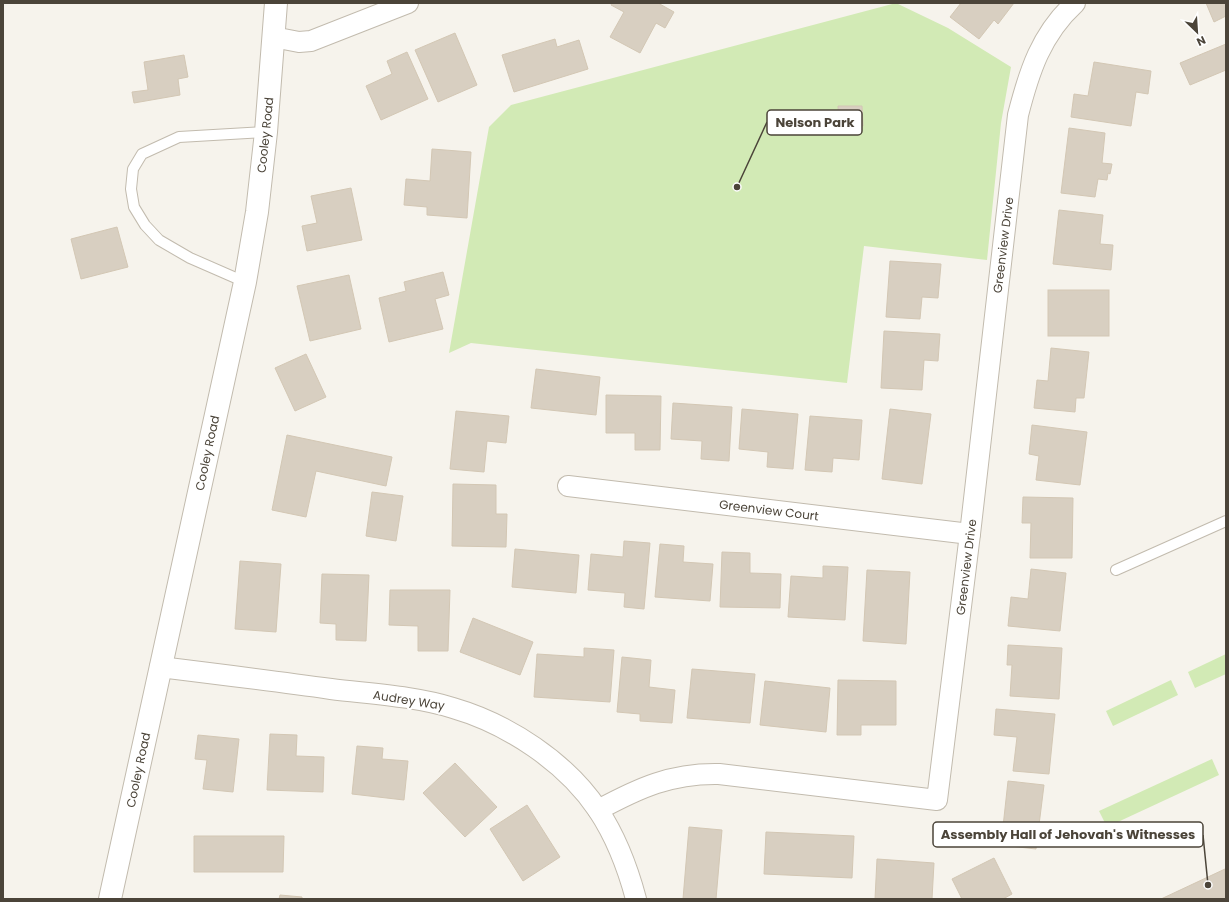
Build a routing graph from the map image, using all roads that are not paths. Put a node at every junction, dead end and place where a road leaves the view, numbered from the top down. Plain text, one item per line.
1 (276, 3) edge
2 (408, 3) edge
3 (1075, 3) edge
4 (273, 37) junction
5 (266, 132) junction
6 (245, 282) junction
7 (568, 486) dead end
8 (1226, 521) edge
9 (970, 534) junction
10 (1116, 570) dead end
11 (160, 666) junction
12 (598, 810) junction
13 (110, 899) edge
14 (636, 899) edge

1 - 4 street, Cooley Road
2 - 4 street
3 - 9 street, Greenview Drive
4 - 5 street, Cooley Road
5 - 6 street, Cooley Road
5 - 6 lane
6 - 11 street, Cooley Road
7 - 9 street, Greenview Court
8 - 10 lane
9 - 12 street, Greenview Drive
11 - 12 street, Audrey Way
11 - 13 street, Cooley Road
12 - 14 street, Audrey Way

